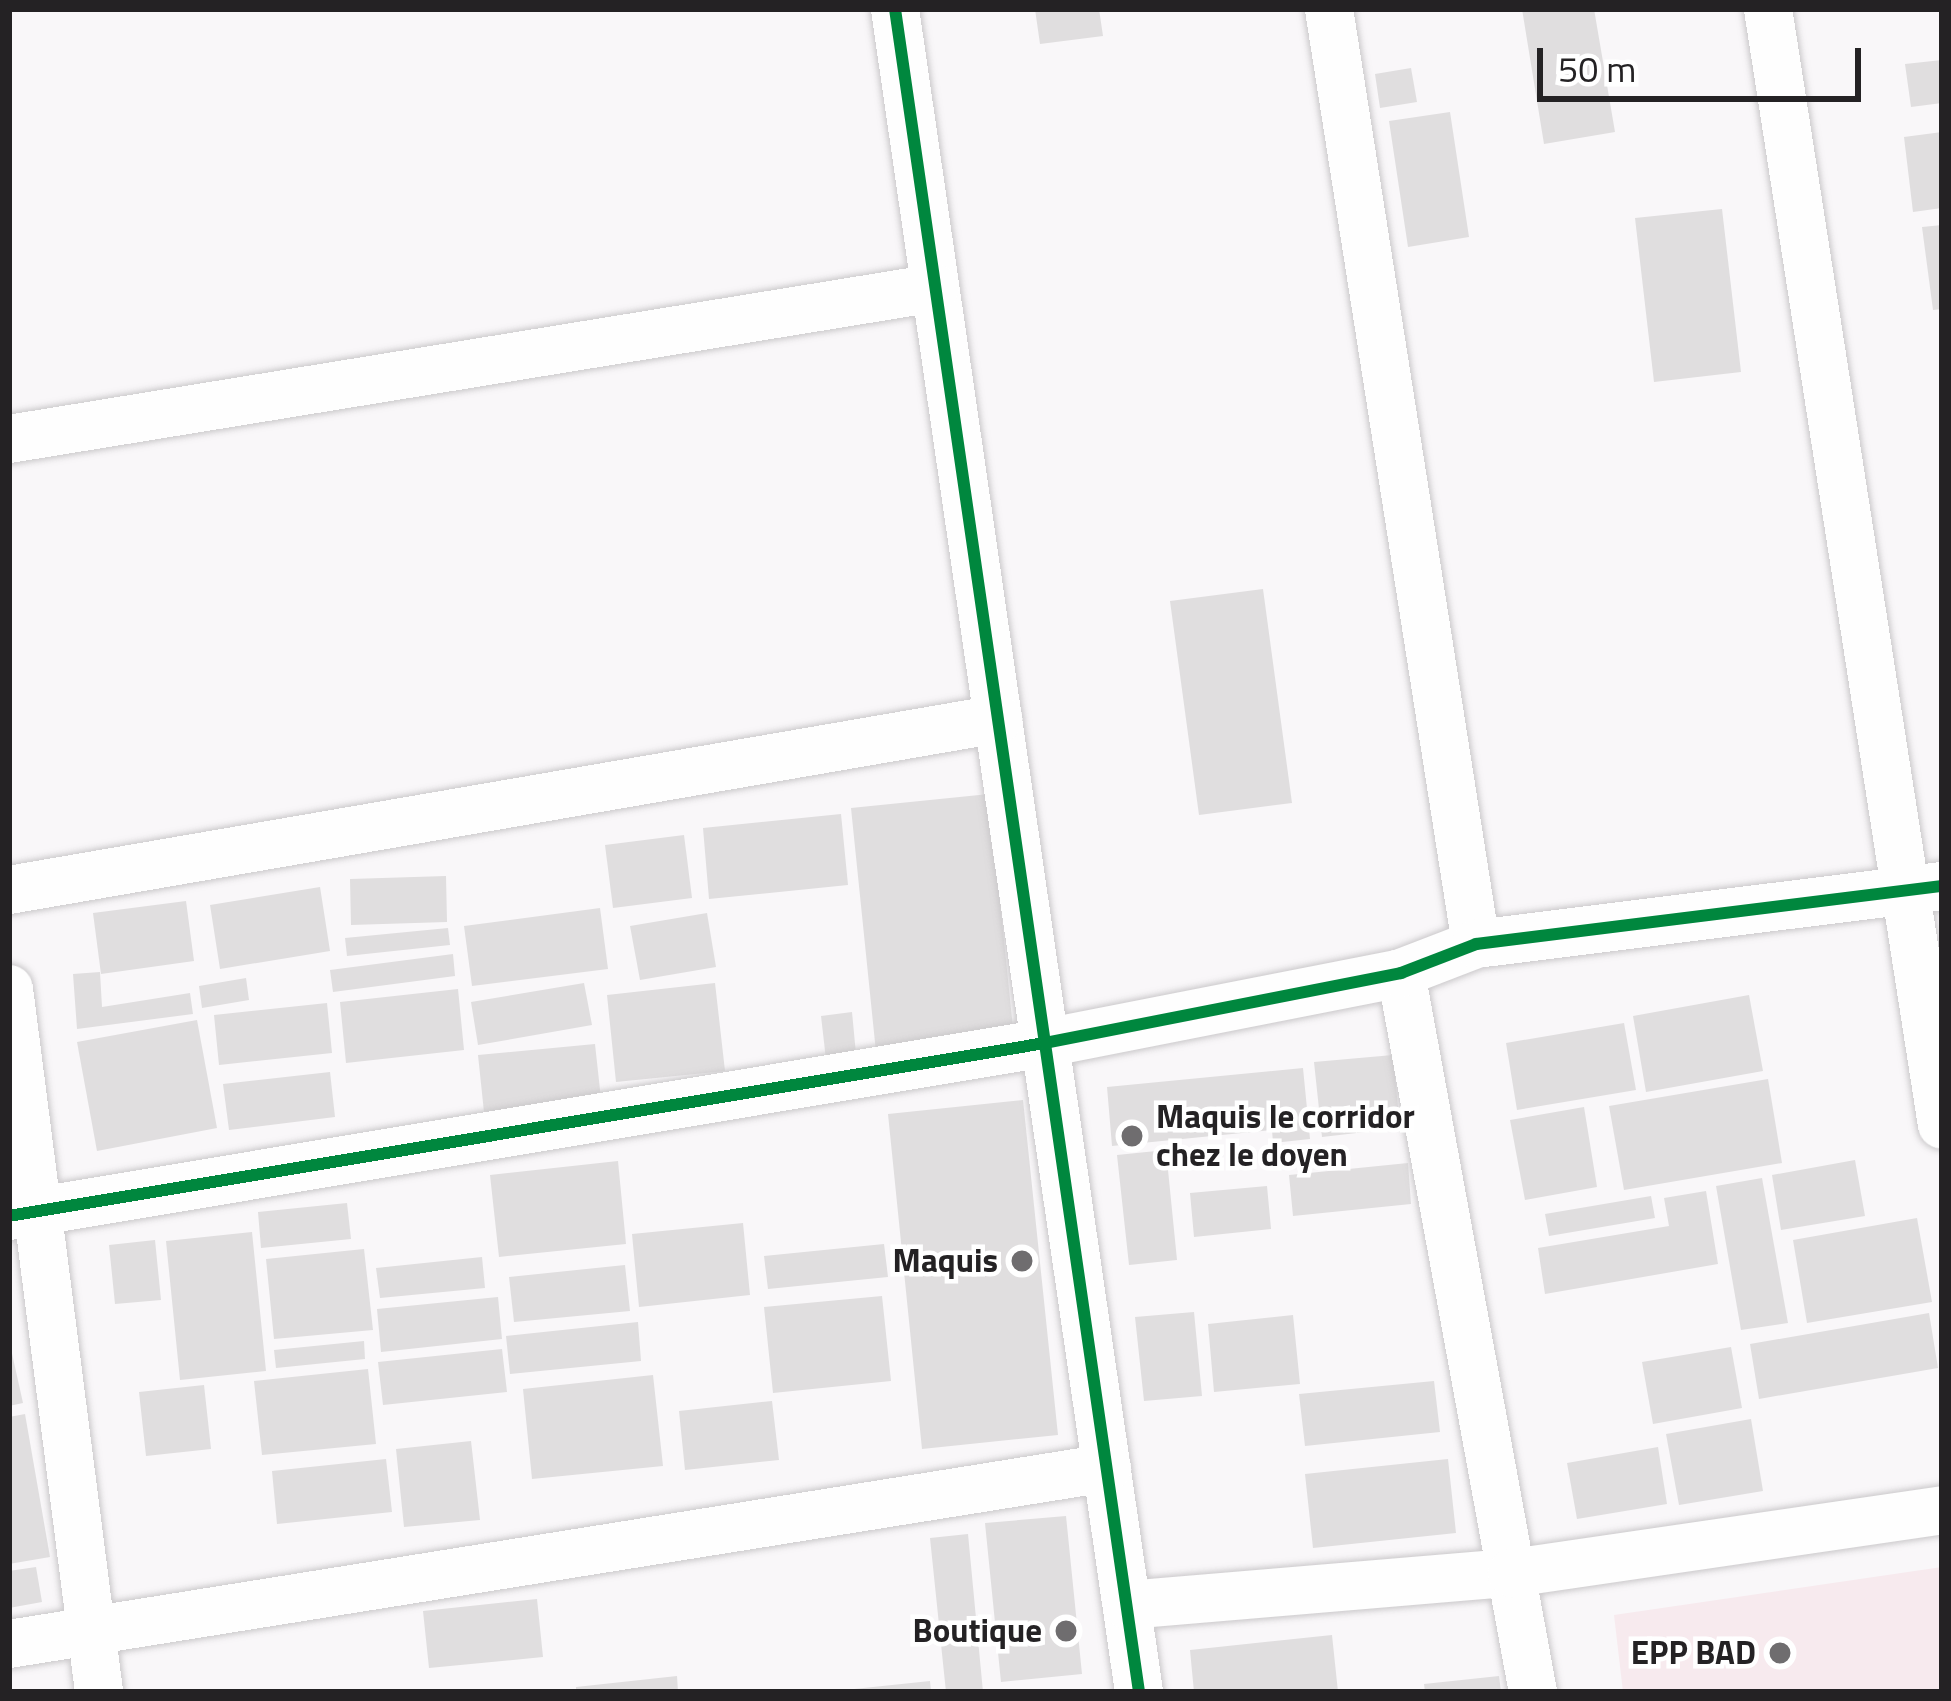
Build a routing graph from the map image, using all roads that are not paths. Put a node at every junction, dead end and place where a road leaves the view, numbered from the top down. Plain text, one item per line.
1 (895, 9) edge
2 (1329, 9) edge
3 (1768, 9) edge
4 (935, 288) junction
5 (9, 439) edge
6 (998, 719) junction
7 (1926, 888) edge
8 (9, 890) edge
9 (1476, 944) junction
10 (1402, 973) junction
11 (9, 989) edge
12 (1045, 1043) junction
13 (1942, 1124) edge
14 (26, 1214) edge
15 (1107, 1468) junction
16 (1942, 1510) edge
17 (1512, 1573) junction
18 (1127, 1605) junction
19 (91, 1632) junction
20 (9, 1644) edge
21 (99, 1692) edge
22 (1139, 1692) edge
23 (1533, 1692) edge

1 - 4 street
2 - 9 street
3 - 7 street
4 - 5 street
4 - 6 street
6 - 8 street
6 - 12 street
7 - 9 street
7 - 13 street
9 - 10 street
10 - 12 street
10 - 17 street
11 - 14 street
12 - 14 street
12 - 15 street
14 - 19 street
15 - 18 street
15 - 19 street
16 - 17 street
17 - 18 street
17 - 23 street
18 - 22 street
19 - 20 street
19 - 21 street

